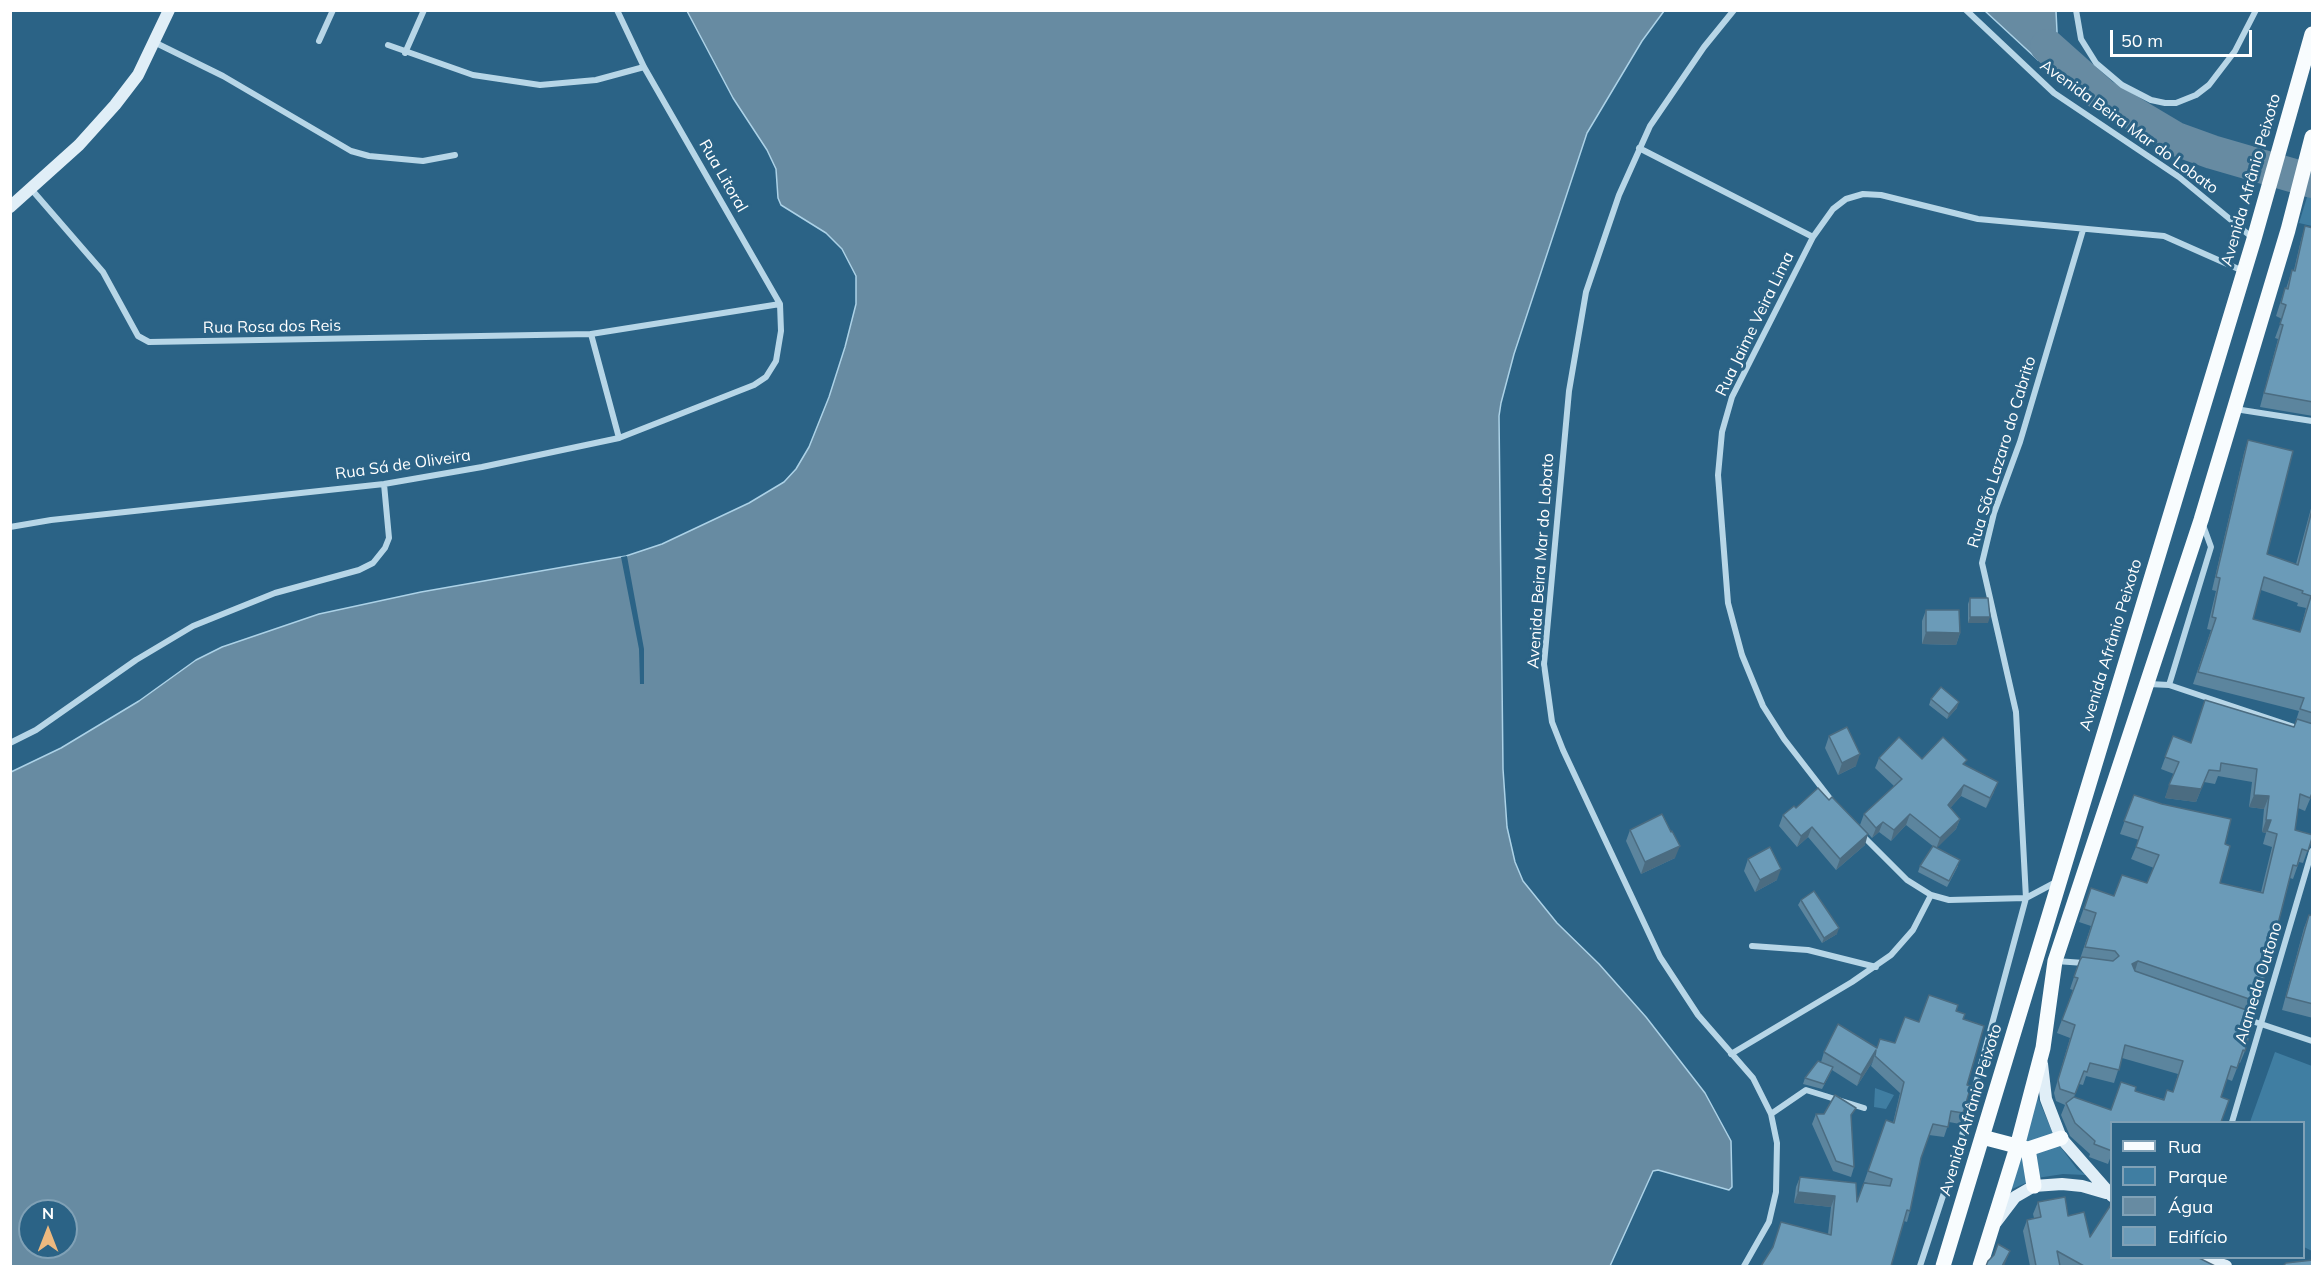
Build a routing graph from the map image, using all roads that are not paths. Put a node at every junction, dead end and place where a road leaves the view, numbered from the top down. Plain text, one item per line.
1 (169, 10) edge
2 (333, 10) edge
3 (424, 10) edge
4 (616, 10) edge
5 (1734, 10) edge
6 (1966, 10) edge
7 (2076, 10) edge
8 (2256, 10) edge
9 (2313, 34) edge
10 (319, 41) dead end
11 (156, 43) junction
12 (388, 45) dead end
13 (405, 53) junction
14 (644, 67) junction
15 (2313, 137) edge
16 (1639, 148) junction
17 (455, 155) dead end
18 (32, 190) junction
19 (10, 207) edge
20 (2083, 230) junction
21 (1813, 237) junction
22 (2254, 239) junction
23 (2243, 272) junction
24 (780, 304) junction
25 (591, 334) junction
26 (776, 361) joint
27 (2235, 409) junction
28 (2313, 422) edge
29 (619, 438) junction
30 (384, 483) junction
31 (2201, 520) junction
32 (10, 527) edge
33 (2149, 684) junction
34 (2169, 685) junction
35 (2313, 734) edge
36 (10, 743) edge
37 (1840, 811) edge
38 (1854, 826) edge
39 (2313, 851) edge
40 (2059, 880) junction
41 (1931, 895) junction
42 (2026, 898) junction
43 (1752, 946) dead end
44 (2055, 960) junction
45 (2091, 965) edge
46 (1876, 967) junction
47 (2240, 1017) edge
48 (2262, 1024) junction
49 (2313, 1041) edge
50 (2043, 1048) junction
51 (1731, 1054) junction
52 (1864, 1108) dead end
53 (1771, 1114) junction
54 (2232, 1121) edge
55 (1982, 1137) junction
56 (2061, 1138) junction
57 (2022, 1148) junction
58 (2034, 1186) junction
59 (2110, 1195) edge
60 (1992, 1227) junction
61 (2207, 1259) edge
62 (1744, 1266) edge
63 (1920, 1266) edge
64 (1943, 1266) edge
65 (1980, 1266) edge
66 (2226, 1266) edge

1 - 11 main road
2 - 10 street
3 - 13 street
4 - 14 street, Rua Litoral
5 - 16 street, Avenida Beira Mar do Lobato
6 - 22 street, Avenida Beira Mar do Lobato
7 - 8 street
9 - 22 main road, Avenida Afrânio Peixoto
11 - 17 street
11 - 18 main road
12 - 13 street
13 - 14 street
14 - 24 street, Rua Litoral
15 - 27 main road
16 - 21 street
16 - 51 street, Avenida Beira Mar do Lobato
18 - 19 main road
18 - 25 street, Rua Rosa dos Reis
20 - 21 street, Rua Jaime Veira Lima
20 - 23 street, Rua Jaime Veira Lima
20 - 42 street, Rua São Lazaro do Cabrito
21 - 37 street, Rua Jaime Veira Lima
22 - 23 main road, Avenida Afrânio Peixoto
23 - 40 main road, Avenida Afrânio Peixoto
24 - 25 street, Rua Rosa dos Reis
24 - 26 street, Rua Litoral
25 - 29 street
26 - 29 street, Rua Sá de Oliveira
27 - 28 street
27 - 31 main road
29 - 30 street, Rua Sá de Oliveira
30 - 32 street, Rua Sá de Oliveira
30 - 36 street
31 - 33 main road
31 - 34 street
33 - 34 street
33 - 44 main road
34 - 35 street
38 - 41 street
39 - 48 street, Alameda Outono
40 - 42 street
40 - 55 main road, Avenida Afrânio Peixoto
41 - 42 street
41 - 46 street
42 - 63 street, Rua São Lazaro do Cabrito
43 - 46 street
44 - 45 street
44 - 50 main road
46 - 51 street
47 - 48 street
48 - 49 street
48 - 54 street, Alameda Outono
50 - 56 main road
50 - 57 main road
51 - 53 street, Avenida Beira Mar do Lobato
52 - 53 street
53 - 62 street, Avenida Beira Mar do Lobato
55 - 57 main road
55 - 64 main road, Avenida Afrânio Peixoto
56 - 57 main road
56 - 59 main road
57 - 58 main road
57 - 60 main road
58 - 59 main road
58 - 60 main road
60 - 65 main road
61 - 66 main road

